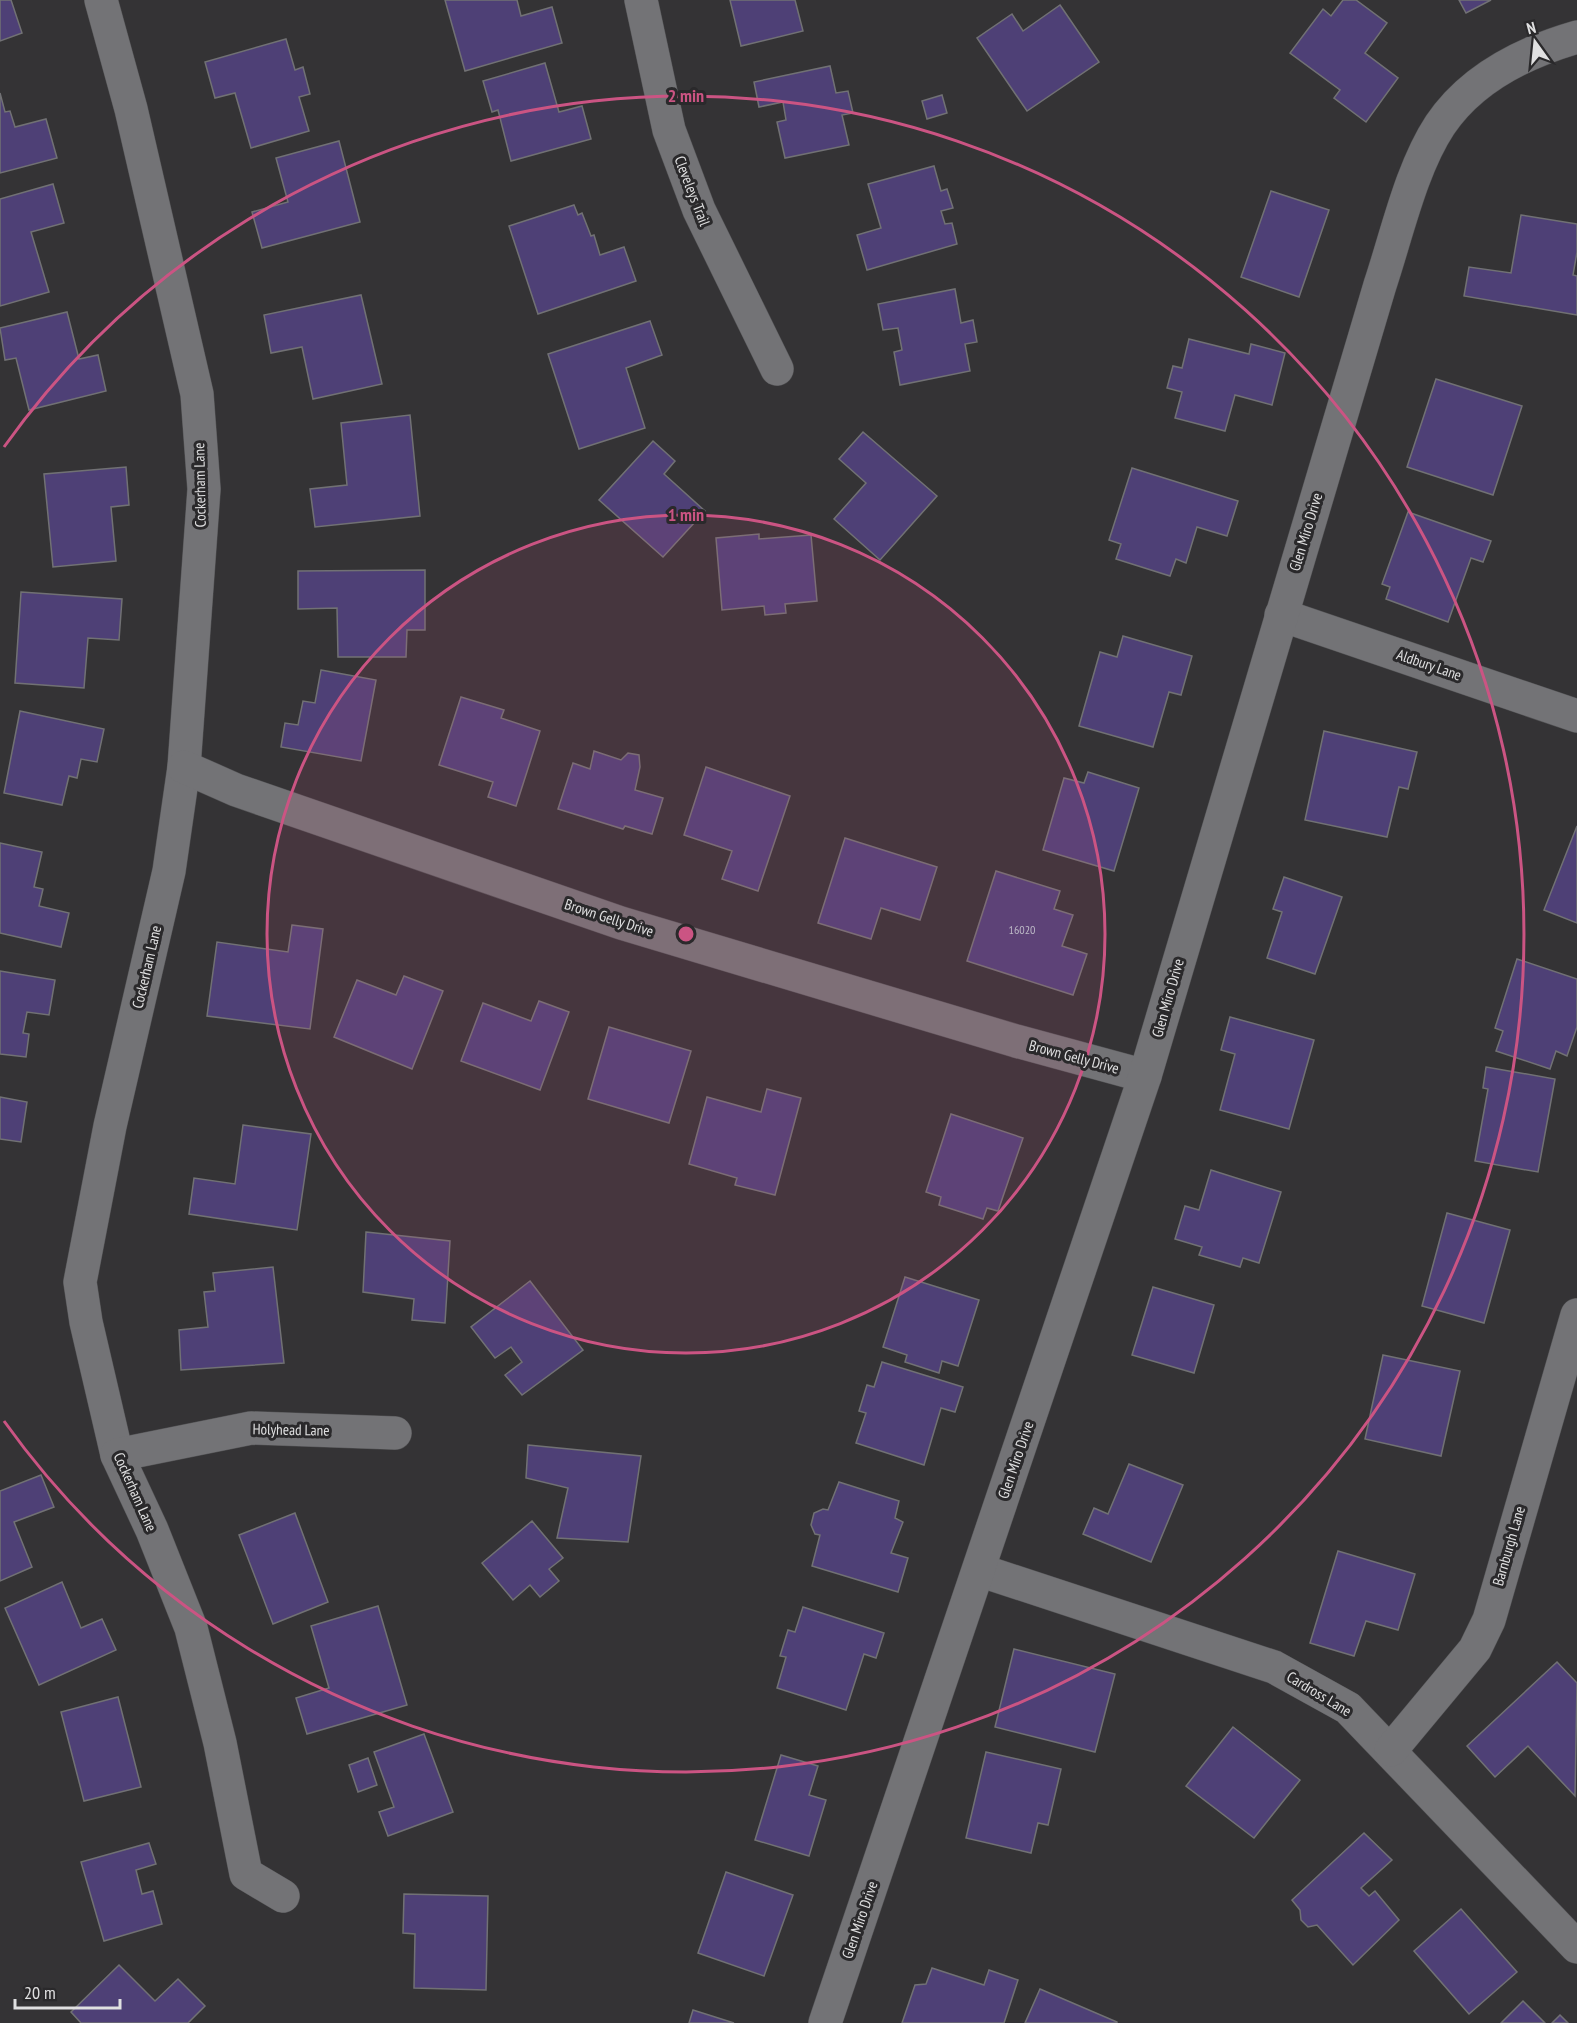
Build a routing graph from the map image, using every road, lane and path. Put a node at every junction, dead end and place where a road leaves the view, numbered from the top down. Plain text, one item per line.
1 (101, 0) edge
2 (641, 0) edge
3 (1577, 37) edge
4 (777, 369) dead end
5 (1281, 615) junction
6 (1577, 716) edge
7 (184, 767) junction
8 (1145, 1076) junction
9 (1577, 1315) edge
10 (395, 1434) dead end
11 (117, 1455) junction
12 (979, 1570) junction
13 (1391, 1750) junction
14 (283, 1896) dead end
15 (1577, 1947) edge
16 (825, 2023) edge

1 - 7 street, Cockerham Lane
2 - 4 street, Cleveleys Trail
3 - 5 street, Glen Miro Drive
5 - 6 street, Aldbury Lane
5 - 8 street, Glen Miro Drive
7 - 8 street, Brown Gelly Drive
7 - 11 street, Cockerham Lane
8 - 12 street, Glen Miro Drive
9 - 13 street, Barnburgh Lane
10 - 11 street, Holyhead Lane
11 - 14 street, Cockerham Lane
12 - 13 street, Cardross Lane
12 - 16 street, Glen Miro Drive
13 - 15 street, Cardross Lane

